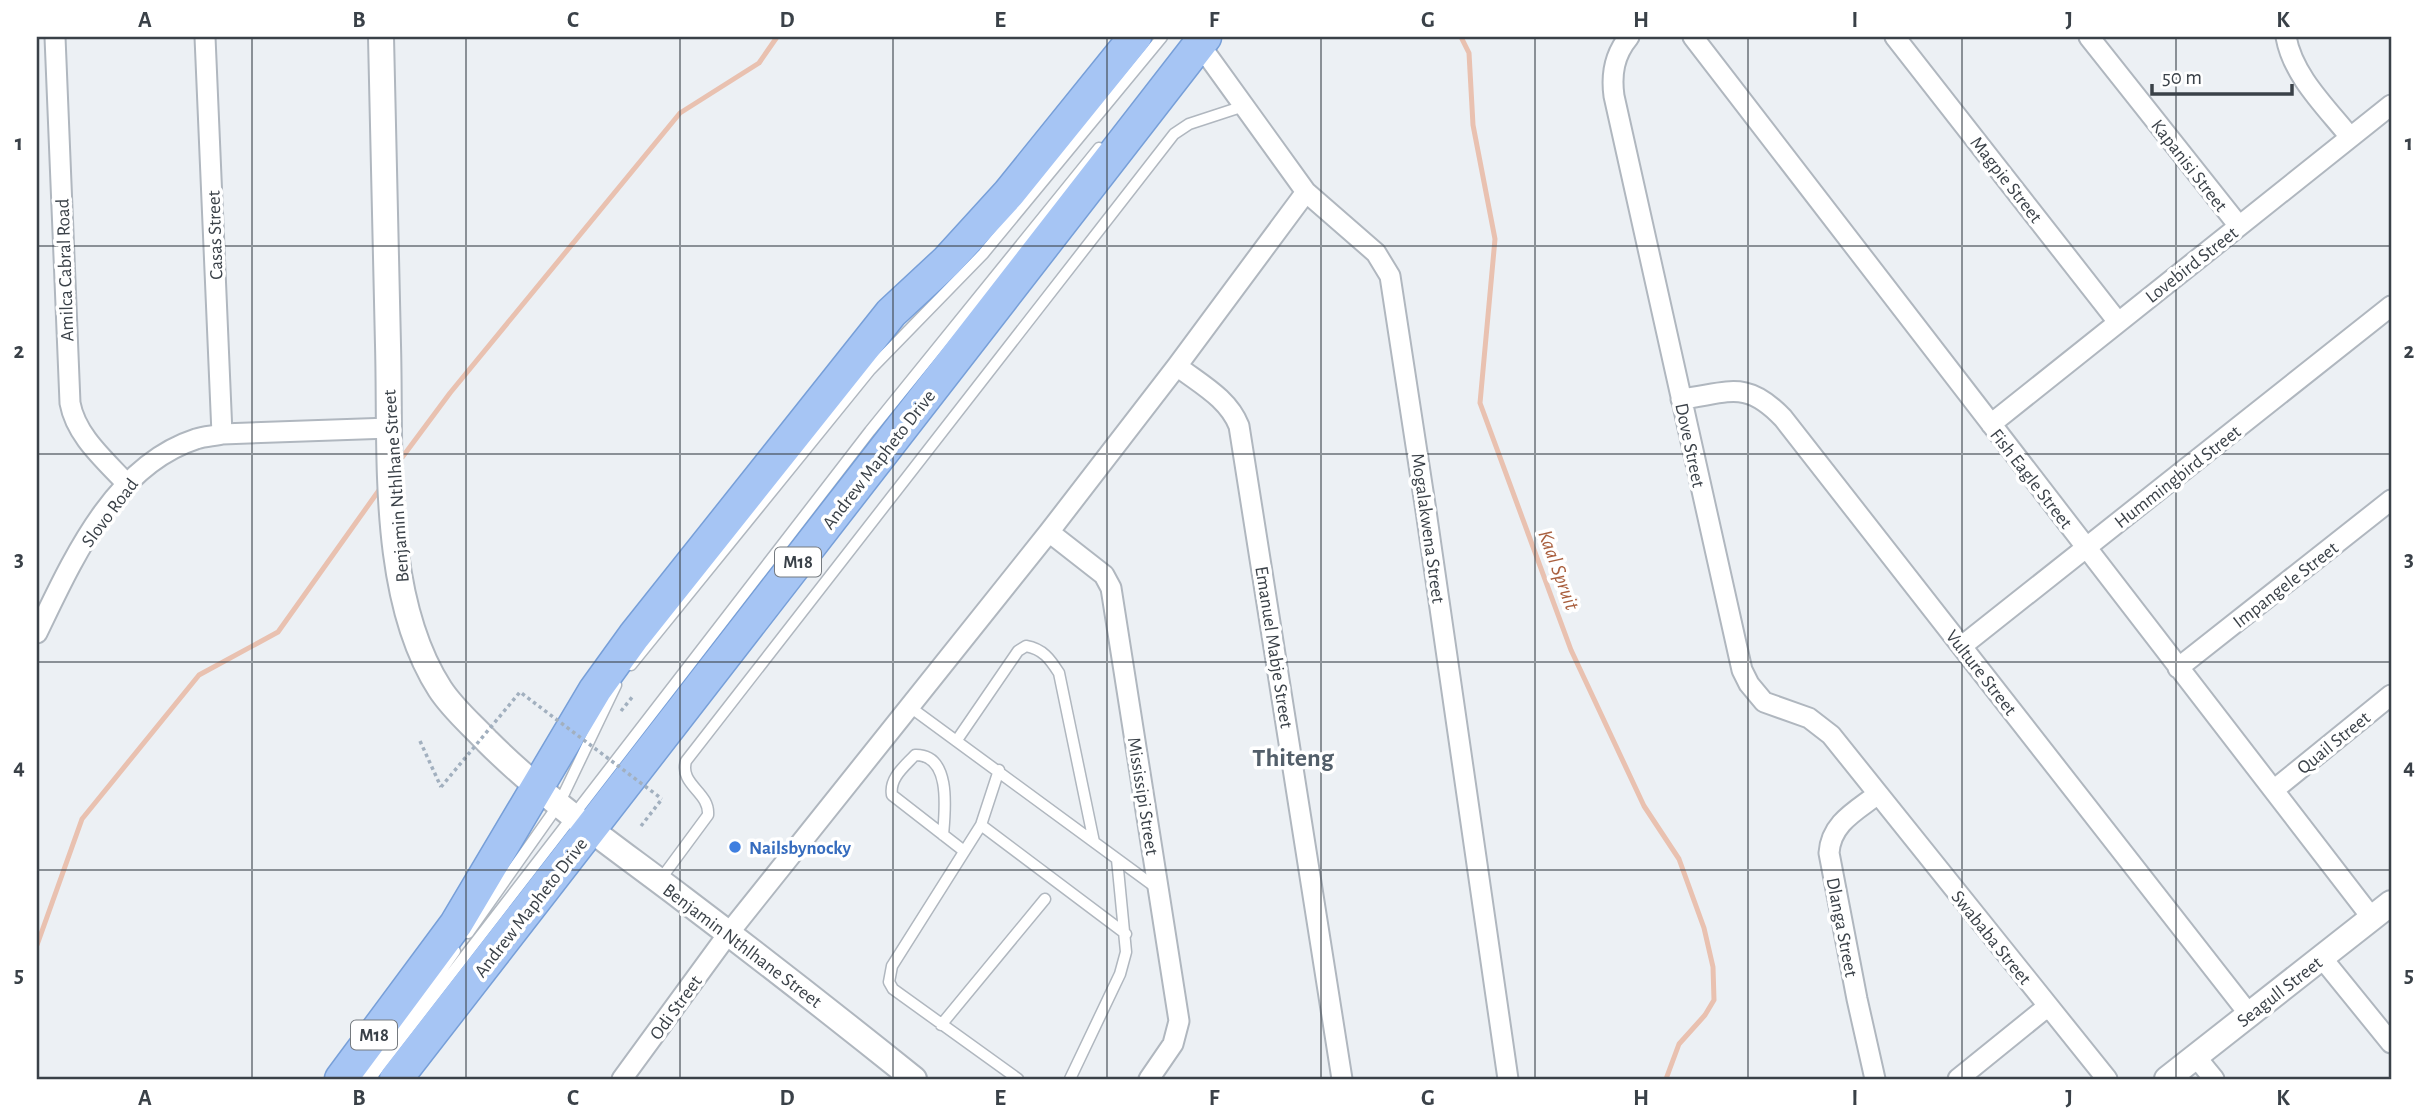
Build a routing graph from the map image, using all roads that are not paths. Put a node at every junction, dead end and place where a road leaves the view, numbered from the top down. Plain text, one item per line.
1 (55, 37) edge
2 (205, 37) edge
3 (380, 37) edge
4 (1135, 37) edge
5 (1162, 37) edge
6 (1629, 37) edge
7 (1693, 37) edge
8 (1895, 37) edge
9 (2089, 37) edge
10 (2286, 37) edge
11 (1203, 41) edge
12 (2391, 105) edge
13 (1244, 106) junction
14 (2350, 137) junction
15 (1106, 139) dead end
16 (1306, 192) junction
17 (2239, 226) junction
18 (2391, 306) edge
19 (2118, 322) junction
20 (1177, 366) junction
21 (1681, 400) junction
22 (1991, 424) junction
23 (222, 434) junction
24 (390, 434) junction
25 (127, 484) junction
26 (2391, 500) edge
27 (1049, 532) junction
28 (2087, 548) junction
29 (37, 633) edge
30 (1962, 646) junction
31 (2178, 668) junction
32 (2391, 695) edge
33 (910, 707) junction
34 (957, 740) junction
35 (999, 770) junction
36 (2275, 789) junction
37 (1878, 794) junction
38 (565, 810) junction
39 (981, 825) junction
40 (943, 835) junction
41 (1094, 842) junction
42 (964, 850) junction
43 (1117, 859) junction
44 (659, 881) junction
45 (1159, 889) junction
46 (1045, 899) dead end
47 (2382, 911) edge
48 (728, 934) junction
49 (1126, 934) junction
50 (2322, 958) junction
51 (2048, 1007) junction
52 (2249, 1014) junction
53 (941, 1025) junction
54 (2391, 1043) edge
55 (2196, 1057) junction
56 (341, 1079) edge
57 (359, 1079) edge
58 (370, 1079) edge
59 (396, 1079) edge
60 (622, 1079) edge
61 (914, 1079) edge
62 (1018, 1079) edge
63 (1070, 1079) edge
64 (1149, 1079) edge
65 (1342, 1079) edge
66 (1508, 1079) edge
67 (1875, 1079) edge
68 (1958, 1079) edge
69 (2107, 1079) edge
70 (2167, 1079) edge
71 (2214, 1079) edge

1 - 25 street, Amilca Cabral Road
2 - 23 street, Casas Street
3 - 24 street, Benjamin Nthlhane Street
4 - 38 main road, Andrew Mapheto Drive / M18
5 - 38 lane
6 - 21 street, Dove Street
7 - 22 street, Fish Eagle Street
8 - 19 street, Magpie Street
9 - 17 street, Kapanisi Street
10 - 14 street
11 - 13 street, Mogalakwena Street
11 - 38 main road, Andrew Mapheto Drive / M18
12 - 14 street, Lovebird Street
13 - 16 street, Mogalakwena Street
13 - 44 lane
14 - 17 street, Lovebird Street
15 - 38 lane
16 - 20 street, Odi Street
16 - 66 street, Mogalakwena Street
17 - 19 street, Lovebird Street
18 - 28 street, Hummingbird Street
19 - 22 street, Lovebird Street
20 - 27 street, Odi Street
20 - 65 street, Emanuel Mabje Street
21 - 30 street, Vulture Street
21 - 37 street, Dove Street
22 - 28 street, Fish Eagle Street
23 - 24 street, Slovo Road
23 - 25 street, Slovo Road
24 - 38 street, Benjamin Nthlhane Street
25 - 29 street, Slovo Road
26 - 31 street, Impangele Street
27 - 33 street, Odi Street
27 - 45 street, Mississipi Street
28 - 30 street, Hummingbird Street
28 - 31 street, Fish Eagle Street
30 - 52 street, Vulture Street
31 - 36 street, Fish Eagle Street
32 - 36 street, Quail Street
33 - 34 lane
33 - 48 street, Odi Street
34 - 35 lane
34 - 41 lane
35 - 39 lane
35 - 41 lane
36 - 47 street, Fish Eagle Street
37 - 51 street, Swababa Street
37 - 67 street, Dlanga Street
38 - 44 street, Benjamin Nthlhane Street
38 - 56 main road, Andrew Mapheto Drive / M18
38 - 57 lane
38 - 58 lane
38 - 59 main road, Andrew Mapheto Drive / M18
39 - 42 lane
39 - 49 lane
40 - 40 lane
40 - 42 lane
41 - 43 lane
42 - 53 lane
43 - 45 lane
43 - 49 lane
44 - 48 street, Benjamin Nthlhane Street
45 - 64 street, Mississipi Street
46 - 53 lane
47 - 50 street, Seagull Street
48 - 60 street, Odi Street
48 - 61 street, Benjamin Nthlhane Street
49 - 63 lane
50 - 52 street, Seagull Street
50 - 54 street
51 - 68 street
51 - 69 street, Swababa Street
52 - 55 street, Seagull Street
53 - 62 lane
55 - 70 street, Seagull Street
55 - 71 street

